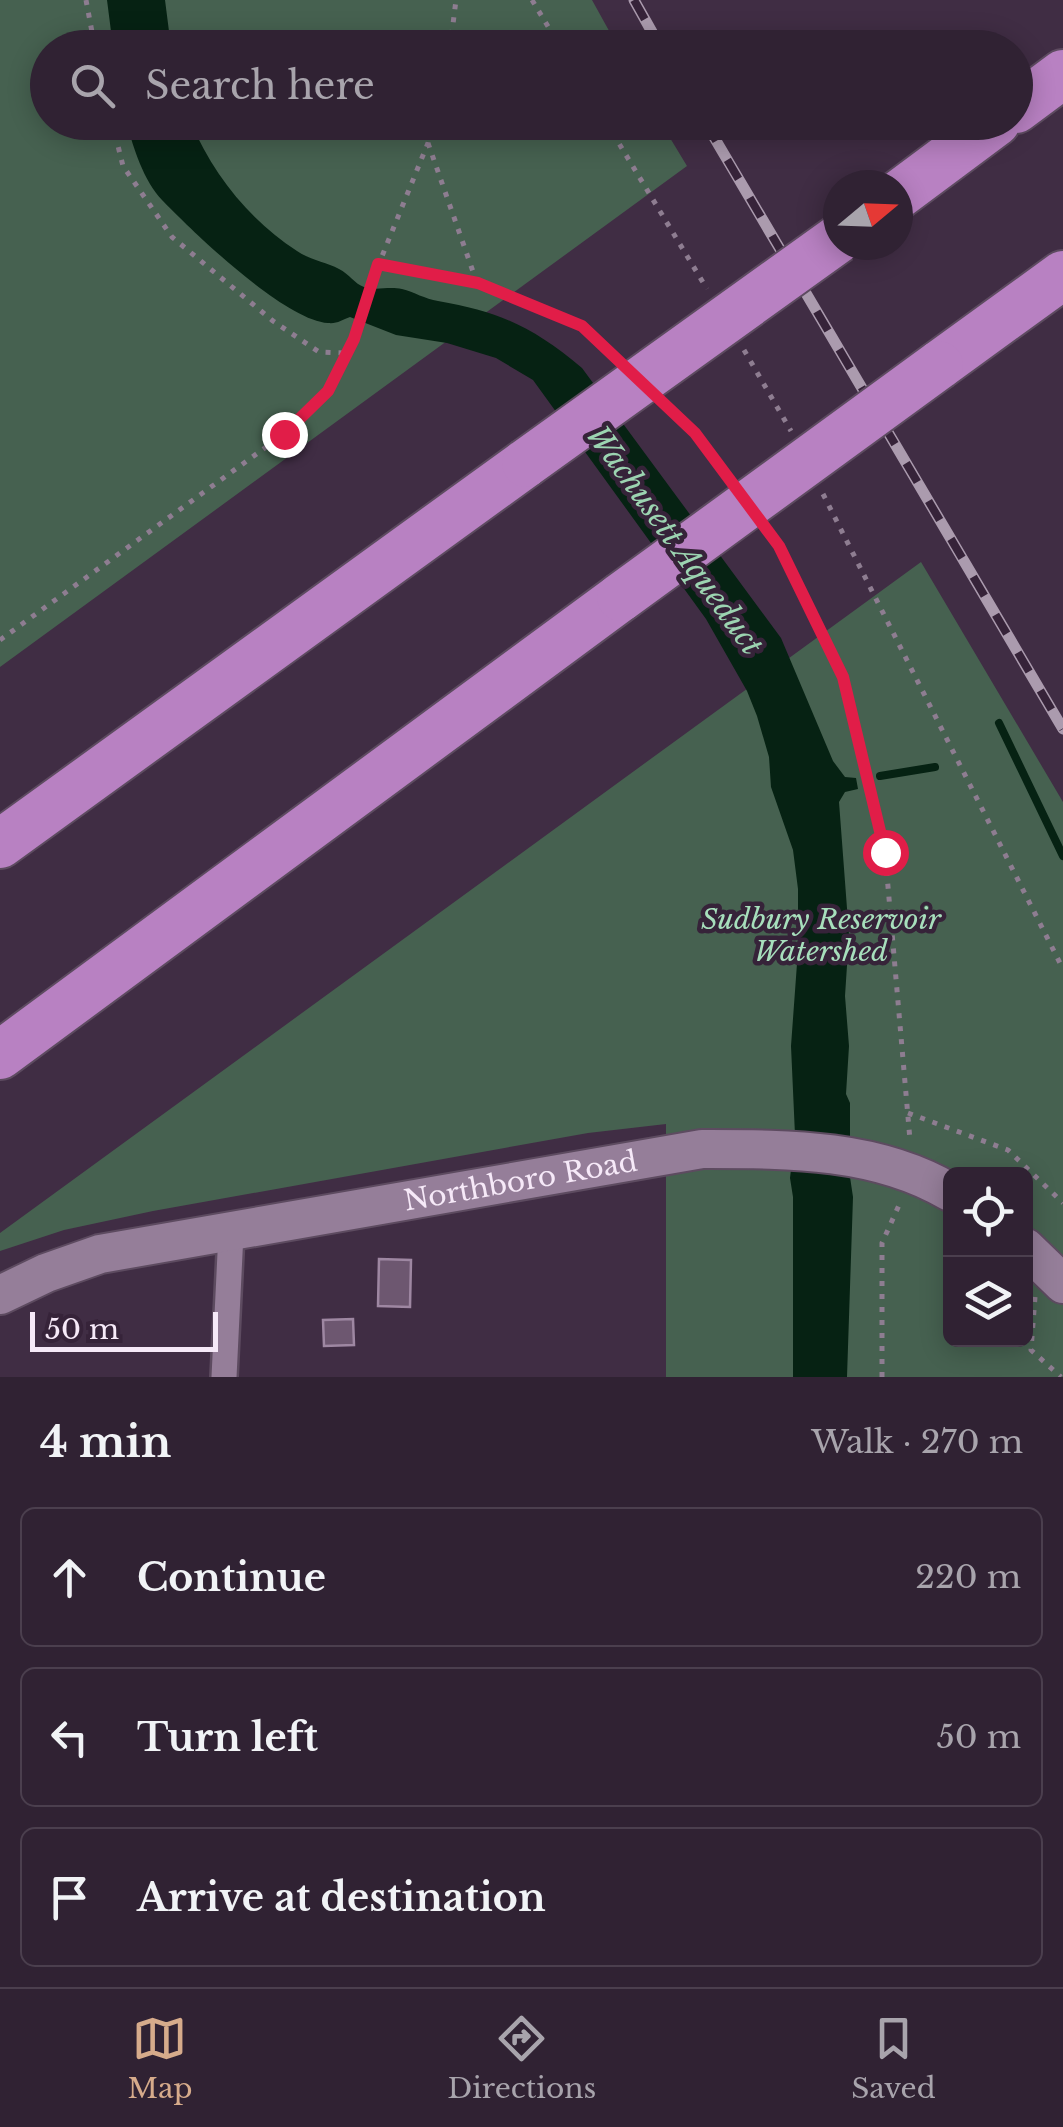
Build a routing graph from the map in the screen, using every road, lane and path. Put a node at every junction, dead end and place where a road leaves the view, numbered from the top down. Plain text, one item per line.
1 (86, 0) edge
2 (456, 0) edge
3 (532, 0) edge
4 (92, 30) edge
5 (452, 30) edge
6 (550, 30) edge
7 (1063, 74) edge
8 (1033, 96) edge
9 (116, 140) edge
10 (429, 140) edge
11 (617, 140) edge
12 (972, 140) edge
13 (428, 143) junction
14 (913, 184) edge
15 (823, 250) edge
16 (377, 267) junction
17 (1063, 275) edge
18 (478, 283) junction
19 (709, 292) dead end
20 (740, 342) dead end
21 (347, 353) junction
22 (624, 366) dead end
23 (667, 406) dead end
24 (798, 445) dead end
25 (816, 480) dead end
26 (737, 490) dead end
27 (758, 518) dead end
28 (0, 640) edge
29 (0, 844) edge
30 (1063, 969) edge
31 (0, 1055) edge
32 (908, 1113) junction
33 (913, 1172) junction
34 (943, 1188) edge
35 (1063, 1204) edge
36 (230, 1233) junction
37 (1042, 1264) edge
38 (0, 1294) edge
39 (224, 1377) edge
40 (882, 1377) edge
41 (1061, 1377) edge

1 - 4 path
2 - 5 path
3 - 6 path
7 - 8 highway
9 - 21 path
10 - 13 path
11 - 19 path
12 - 14 highway
13 - 16 path
13 - 18 path
15 - 29 highway, bridge
16 - 18 path
16 - 21 path
17 - 31 highway, bridge
18 - 22 path
20 - 24 path
21 - 28 path
23 - 26 path
25 - 30 path
27 - 32 path
32 - 33 path
32 - 35 path
33 - 34 main road, Northboro Road
33 - 36 main road, Northboro Road
33 - 40 path
36 - 38 main road, Northboro Road
36 - 39 street
37 - 41 path

